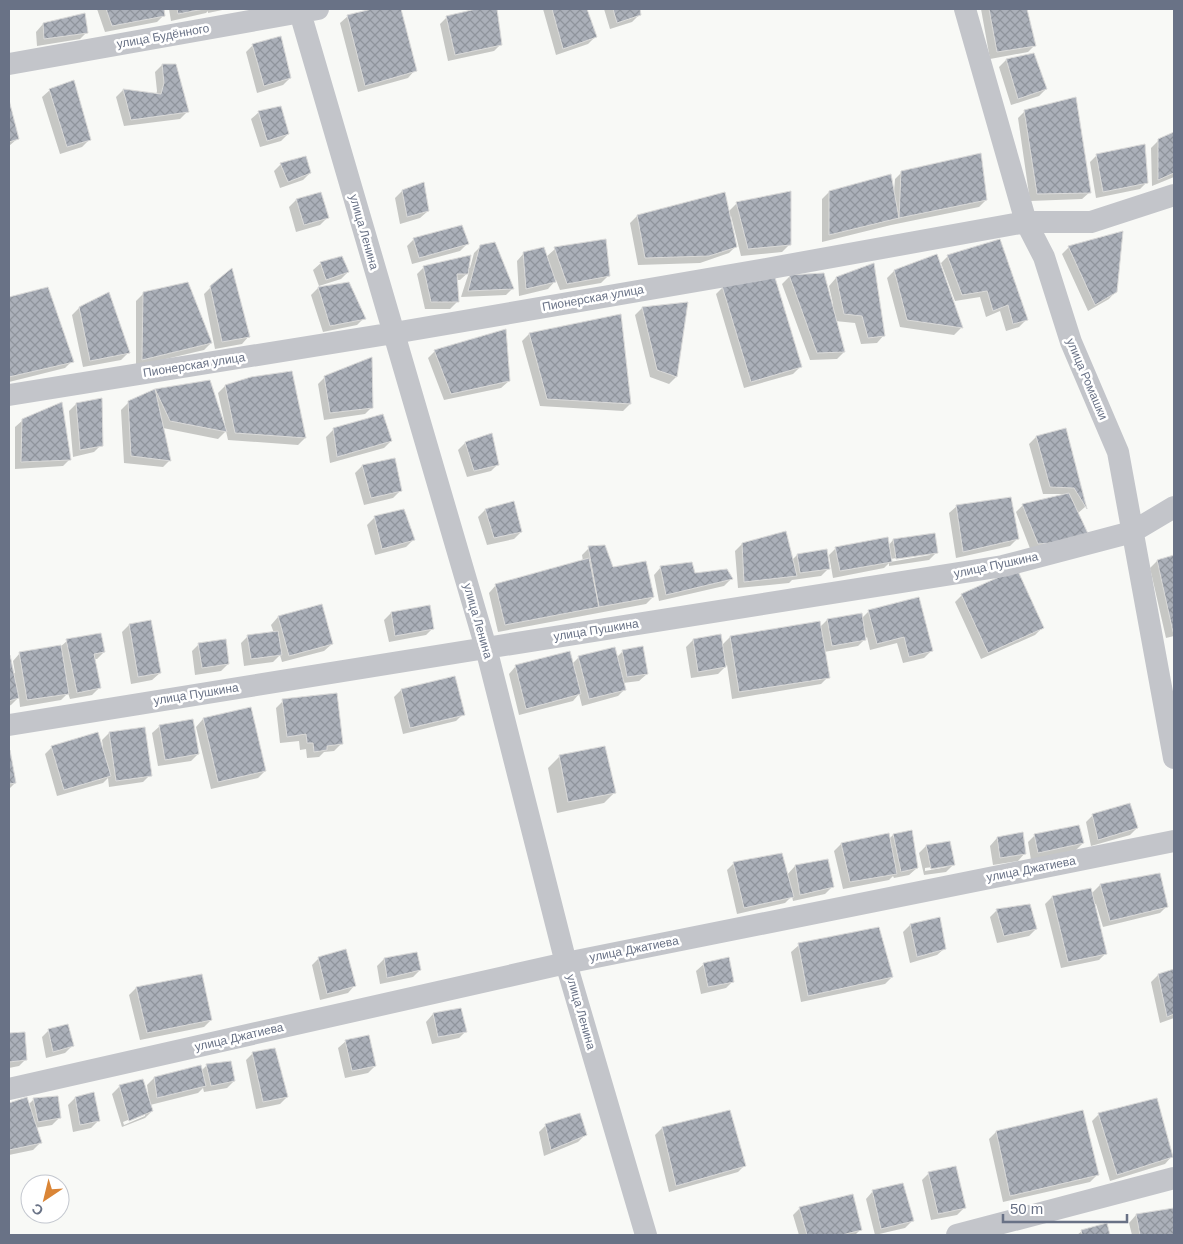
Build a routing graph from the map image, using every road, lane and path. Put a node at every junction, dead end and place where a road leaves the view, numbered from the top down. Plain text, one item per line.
1 (965, 9) edge
2 (306, 10) edge
3 (9, 64) edge
4 (1174, 195) edge
5 (1026, 222) junction
6 (394, 333) junction
7 (9, 395) edge
8 (1174, 507) edge
9 (1132, 532) junction
10 (486, 648) junction
11 (9, 724) edge
12 (1174, 758) edge
13 (1174, 841) edge
14 (566, 962) junction
15 (9, 1089) edge
16 (1174, 1178) edge
17 (646, 1235) edge
18 (957, 1235) edge

1 - 5 street, улица Ромашки
2 - 3 street, улица Будённого
2 - 6 street, улица Ленина
4 - 5 street, Пионерская улица
5 - 6 street, Пионерская улица
5 - 9 street, улица Ромашки
6 - 7 street, Пионерская улица
6 - 10 street, улица Ленина
8 - 9 street, улица Пушкина
9 - 10 street, улица Пушкина
9 - 12 street, улица Ромашки
10 - 11 street, улица Пушкина
10 - 14 street, улица Ленина
13 - 14 street, улица Джатиева
14 - 15 street, улица Джатиева
14 - 17 street, улица Ленина
16 - 18 street

